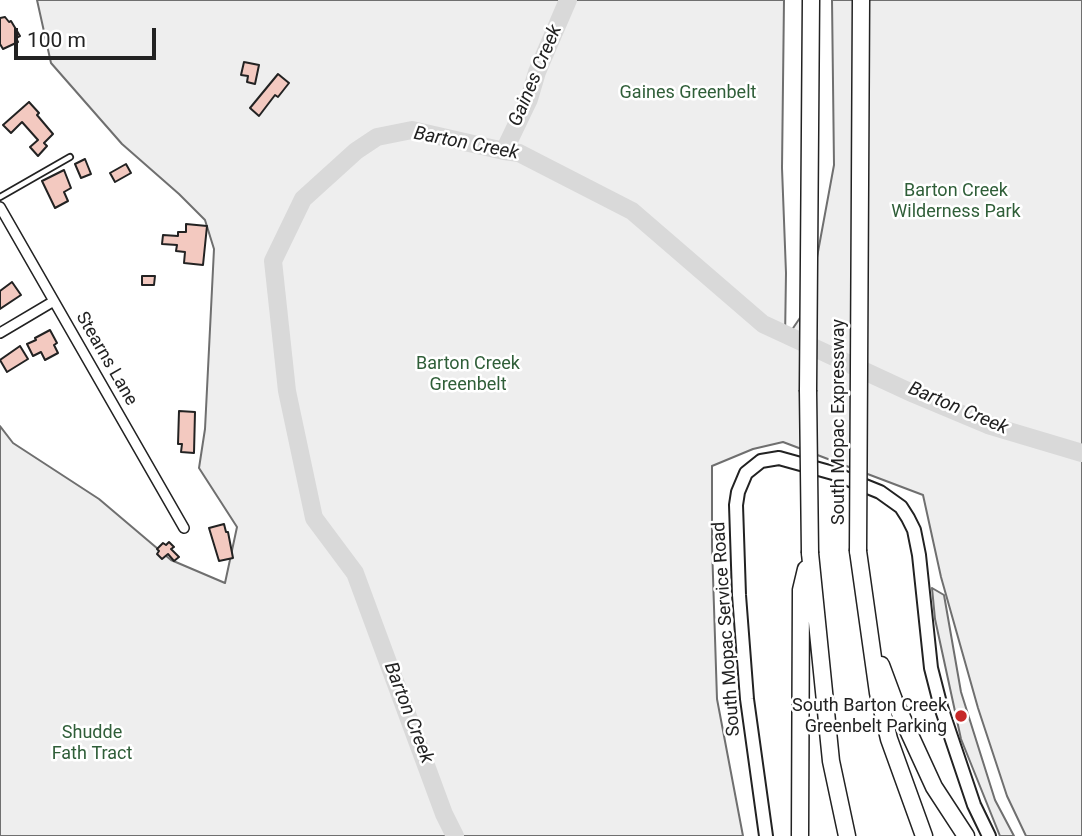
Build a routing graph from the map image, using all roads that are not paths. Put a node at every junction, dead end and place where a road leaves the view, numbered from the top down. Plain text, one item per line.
1 (811, 0) edge
2 (861, 0) edge
3 (70, 157) dead end
4 (0, 197) edge
5 (1, 209) edge
6 (54, 300) junction
7 (0, 333) edge
8 (184, 528) dead end
9 (810, 552) junction
10 (873, 643) junction
11 (766, 836) edge
12 (800, 836) edge
13 (847, 836) edge
14 (924, 836) edge
15 (966, 836) edge
16 (989, 836) edge

1 - 9 highway, South Mopac Expressway, bridge
2 - 10 highway, South Mopac Expressway, bridge
3 - 4 lane
5 - 6 street, Stearns Lane
6 - 7 street
6 - 8 street, Stearns Lane
9 - 12 highway
9 - 13 highway, South Mopac Expressway
10 - 14 highway, South Mopac Expressway
10 - 15 highway
11 - 16 main road, South Mopac Service Road

